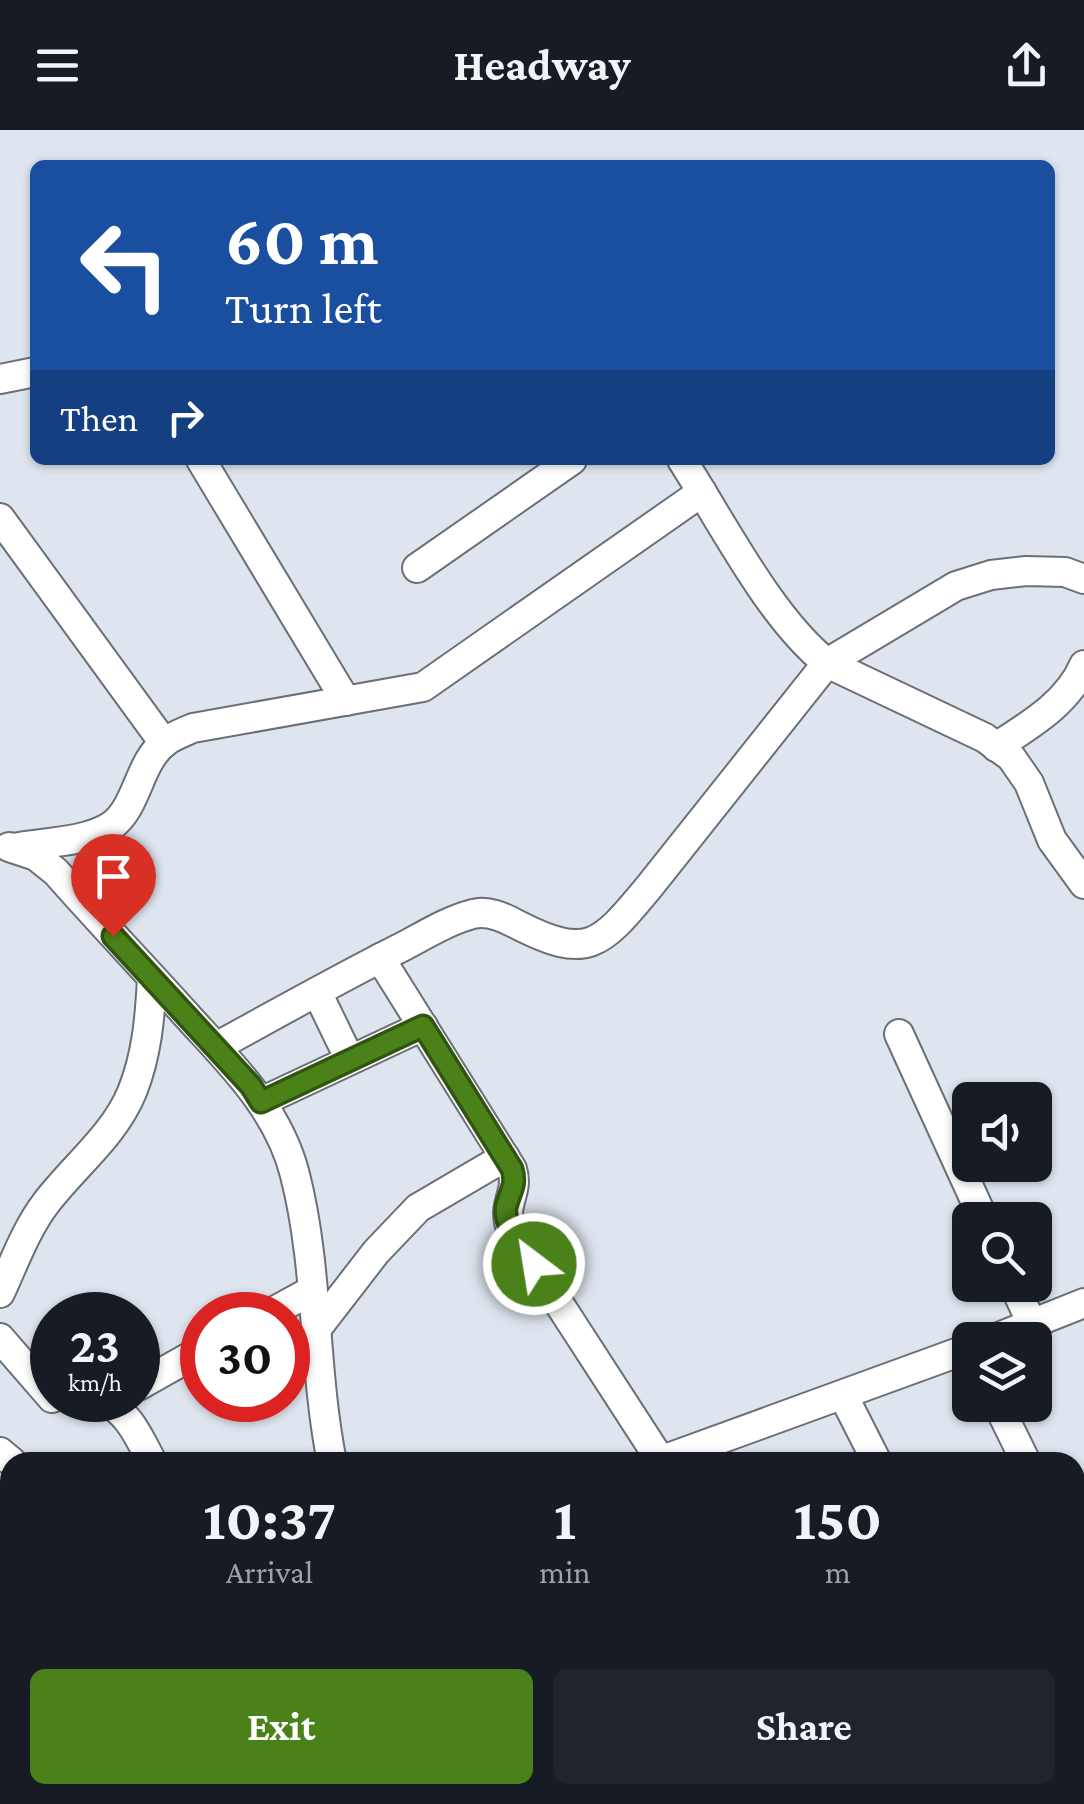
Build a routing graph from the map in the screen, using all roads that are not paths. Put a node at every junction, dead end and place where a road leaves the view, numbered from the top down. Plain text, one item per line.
1 (30, 373) edge
2 (0, 379) edge
3 (204, 465) edge
4 (565, 465) edge
5 (685, 465) edge
6 (702, 492) junction
7 (0, 518) edge
8 (417, 568) dead end
9 (1084, 579) edge
10 (827, 663) junction
11 (1084, 665) edge
12 (346, 701) junction
13 (164, 743) junction
14 (996, 747) junction
15 (6, 847) edge
16 (1084, 884) edge
17 (380, 958) junction
18 (152, 978) junction
19 (318, 992) junction
20 (423, 1026) junction
21 (899, 1034) dead end
22 (216, 1048) junction
23 (350, 1060) junction
24 (261, 1102) junction
25 (505, 1157) junction
26 (976, 1202) edge
27 (311, 1291) joint
28 (0, 1293) edge
29 (1084, 1303) edge
30 (1037, 1322) edge
31 (316, 1330) junction
32 (0, 1338) edge
33 (952, 1355) edge
34 (30, 1372) edge
35 (843, 1394) junction
36 (127, 1422) edge
37 (1006, 1422) edge
38 (147, 1452) edge
39 (330, 1452) edge
40 (653, 1452) edge
41 (686, 1452) edge
42 (872, 1452) edge
43 (1021, 1452) edge

1 - 2 street
3 - 12 street
4 - 8 street
5 - 6 street
6 - 10 street
6 - 12 street
7 - 13 street
9 - 10 street
10 - 14 street
10 - 17 street
11 - 14 street
12 - 13 street
13 - 15 street
14 - 16 street
15 - 18 street
17 - 19 street
17 - 20 street
18 - 22 street
18 - 28 street
19 - 22 street
19 - 23 street
20 - 23 street
20 - 25 street
21 - 26 street
22 - 24 street
23 - 24 street
24 - 27 street
25 - 31 street
25 - 40 street
27 - 31 street
29 - 30 street
31 - 39 street
32 - 34 street
33 - 35 street
35 - 41 street
35 - 42 street
36 - 38 street
37 - 43 street

